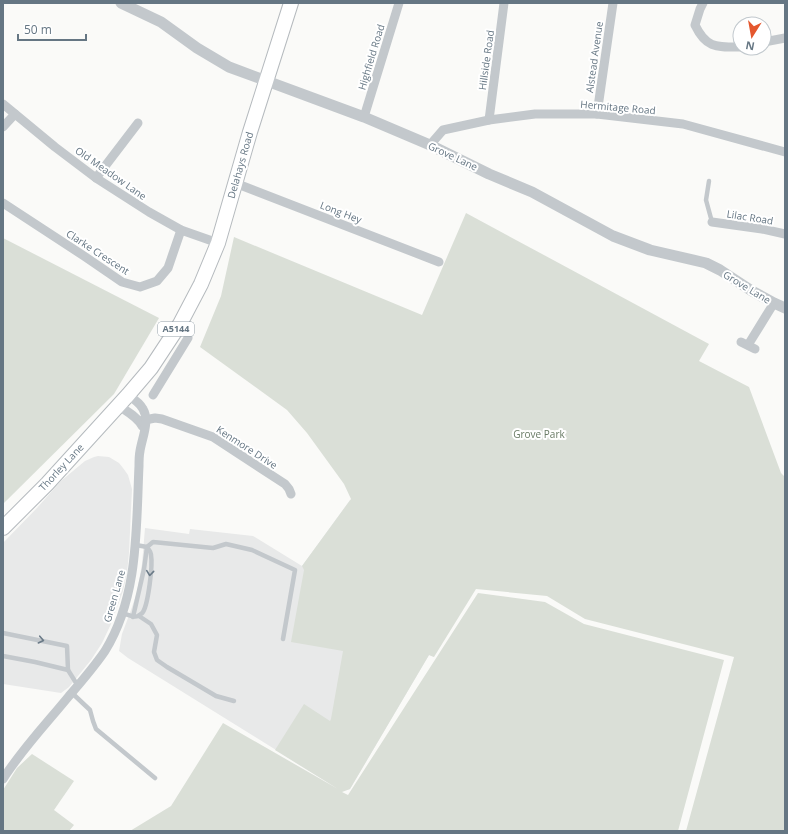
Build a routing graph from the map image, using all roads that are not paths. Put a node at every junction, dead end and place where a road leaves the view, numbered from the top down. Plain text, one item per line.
1 (121, 3) edge
2 (291, 3) edge
3 (399, 3) edge
4 (504, 3) edge
5 (613, 3) edge
6 (703, 3) edge
7 (785, 38) edge
8 (772, 40) edge
9 (732, 47) edge
10 (266, 81) junction
11 (3, 104) edge
12 (15, 114) junction
13 (597, 114) junction
14 (364, 117) junction
15 (489, 120) junction
16 (138, 123) dead end
17 (3, 127) edge
18 (430, 145) junction
19 (785, 152) edge
20 (96, 178) junction
21 (709, 181) dead end
22 (235, 183) junction
23 (3, 203) edge
24 (712, 222) joint
25 (181, 230) junction
26 (785, 234) edge
27 (218, 243) junction
28 (439, 262) dead end
29 (774, 303) junction
30 (785, 308) edge
31 (180, 324) junction
32 (748, 345) dead end
33 (128, 395) junction
34 (153, 395) dead end
35 (119, 406) junction
36 (143, 421) junction
37 (291, 494) dead end
38 (3, 528) edge
39 (136, 545) junction
40 (147, 547) junction
41 (122, 613) junction
42 (136, 616) junction
43 (3, 633) edge
44 (283, 639) dead end
45 (3, 656) edge
46 (68, 670) junction
47 (78, 686) junction
48 (72, 693) junction
49 (234, 700) dead end
50 (3, 778) edge
51 (155, 778) dead end

1 - 10 street, Grove Lane
2 - 10 main road, Delahays Road / A5144
3 - 14 street, Highfield Road
4 - 15 street, Hillside Road
5 - 13 street, Alstead Avenue
6 - 9 street
7 - 8 street
10 - 14 street, Grove Lane
10 - 22 main road, Delahays Road / A5144
11 - 12 street, Old Meadow Lane
12 - 17 street
12 - 20 street, Old Meadow Lane
13 - 15 street, Hermitage Road
13 - 19 street, Hermitage Road
14 - 18 street, Grove Lane
15 - 18 street, Hermitage Road
16 - 20 street
18 - 29 street, Grove Lane
20 - 25 street, Old Meadow Lane
21 - 24 lane
22 - 27 main road, Delahays Road / A5144
22 - 28 street, Long Hey
23 - 25 street, Clarke Crescent
24 - 26 street, Lilac Road
25 - 27 street, Old Meadow Lane
27 - 31 main road, Delahays Road / A5144
29 - 30 street, Grove Lane
29 - 32 street
31 - 33 main road, Delahays Road / A5144
31 - 34 street
33 - 35 main road, Delahays Road / A5144
33 - 36 street
35 - 36 street
35 - 38 main road, Thorley Lane / A5144
36 - 37 street, Kenmore Drive
36 - 39 street, Green Lane
39 - 40 lane
39 - 41 street, Green Lane
40 - 42 lane
40 -> 42 lane
40 - 44 lane
41 - 42 lane
41 - 47 street, Green Lane
42 - 49 lane
43 -> 46 lane
45 - 46 lane
46 - 47 lane
47 - 48 street, Green Lane
48 - 50 street, Green Lane
48 - 51 lane

